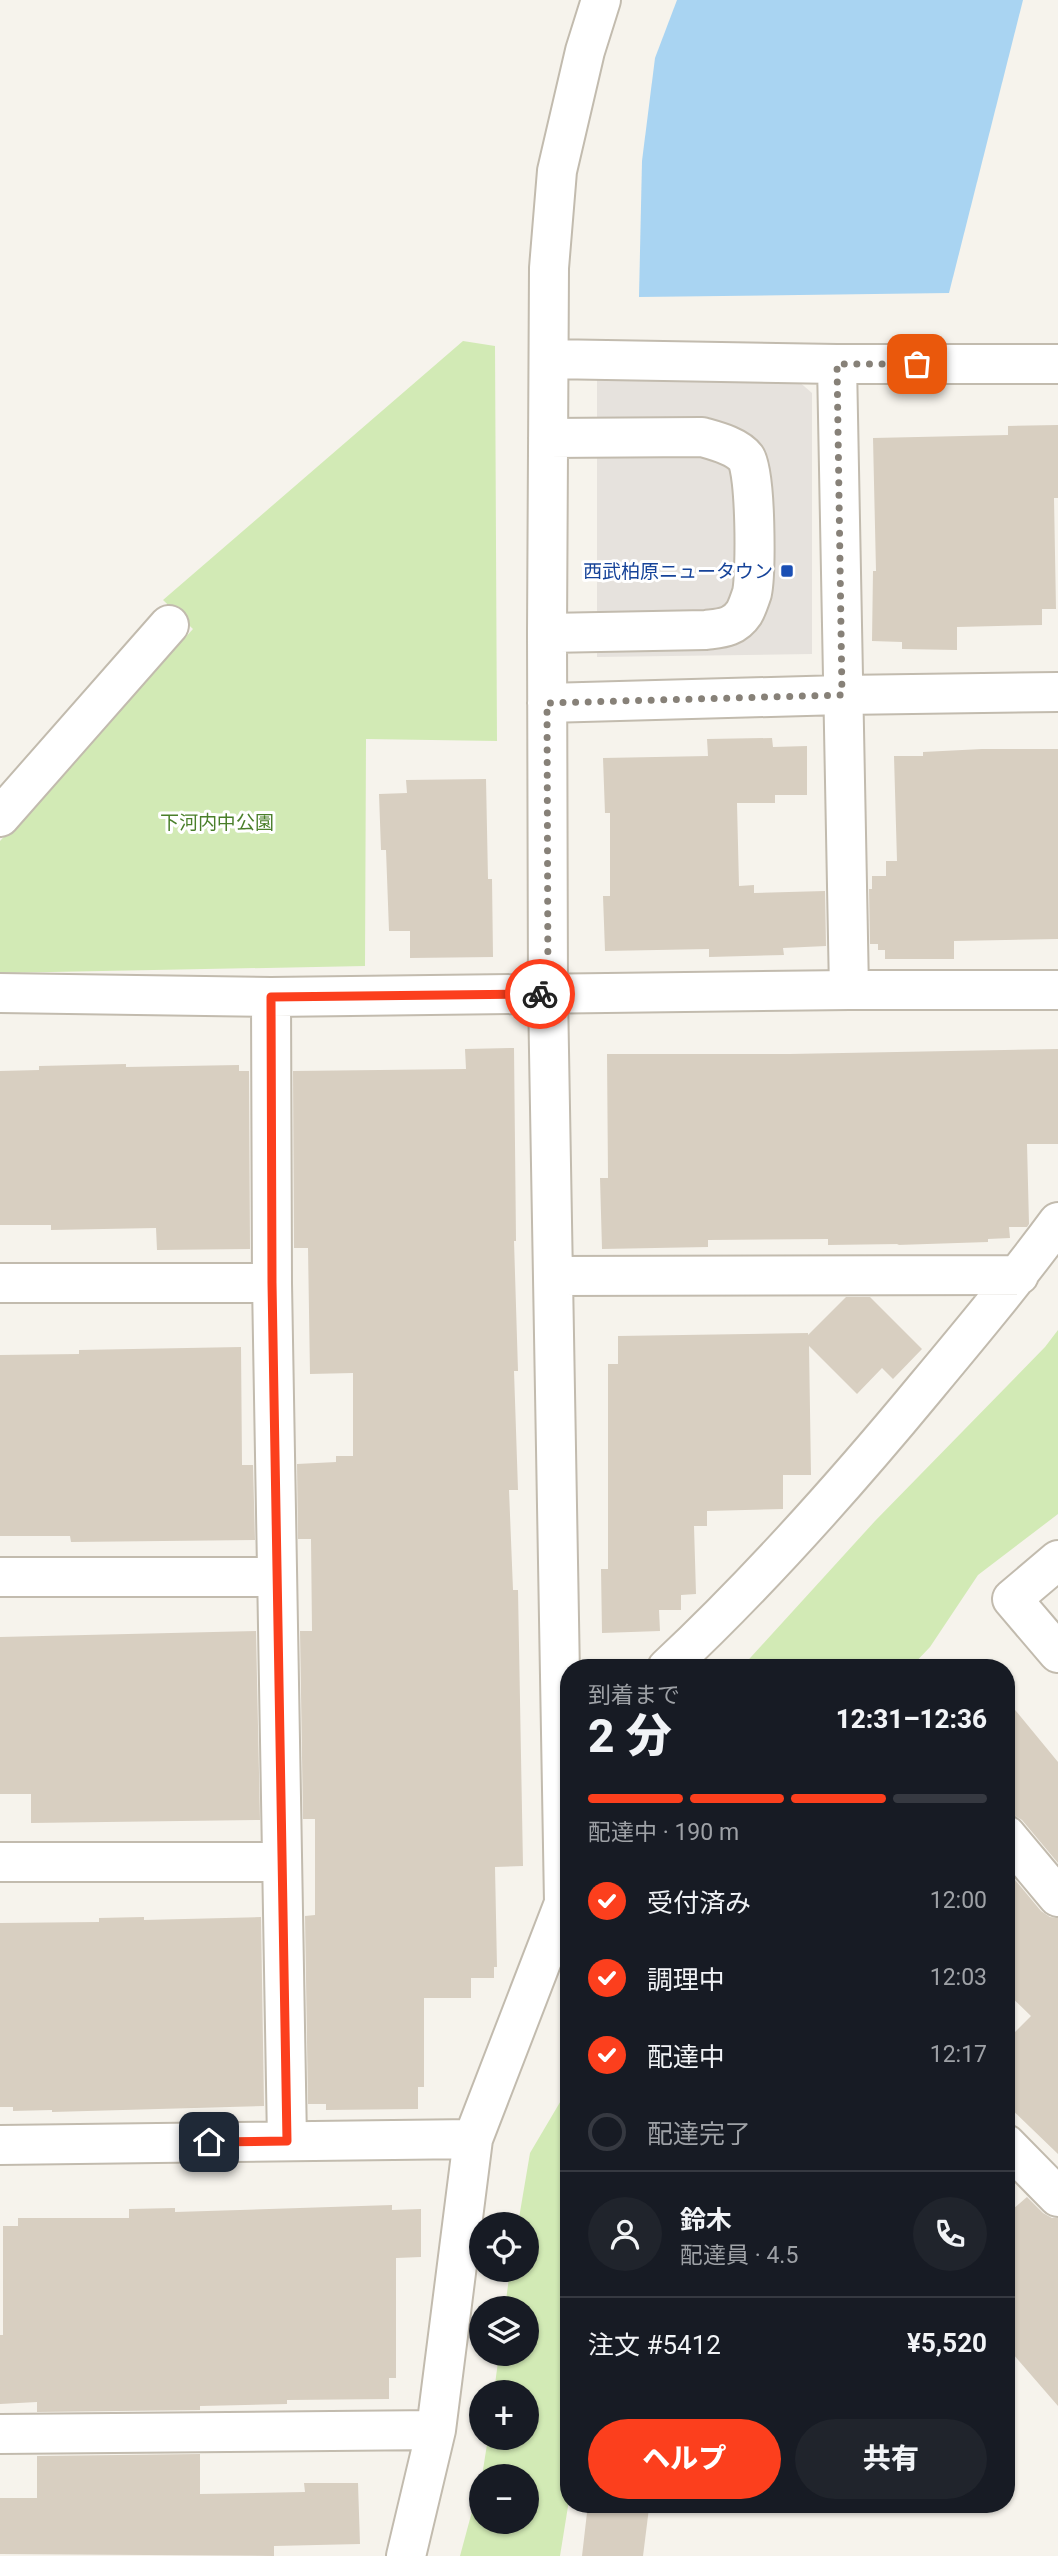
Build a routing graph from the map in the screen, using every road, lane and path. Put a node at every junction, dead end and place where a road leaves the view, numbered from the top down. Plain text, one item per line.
1 (601, 0) edge
2 (1056, 355) edge
3 (549, 359) junction
4 (837, 364) junction
5 (548, 438) junction
6 (169, 625) dead end
7 (547, 633) junction
8 (1058, 692) edge
9 (842, 695) junction
10 (547, 703) junction
11 (0, 817) edge
12 (849, 990) junction
13 (1058, 990) edge
14 (0, 993) edge
15 (548, 994) junction
16 (271, 997) junction
17 (1058, 1222) edge
18 (1019, 1275) junction
19 (554, 1276) junction
20 (0, 1283) edge
21 (272, 1283) junction
22 (1058, 1560) edge
23 (0, 1577) edge
24 (276, 1577) junction
25 (1058, 1653) edge
26 (563, 1659) edge
27 (677, 1659) edge
28 (1015, 1846) edge
29 (0, 1862) edge
30 (281, 1862) junction
31 (1058, 1896) edge
32 (560, 1913) edge
33 (473, 2139) junction
34 (287, 2141) junction
35 (0, 2145) edge
36 (1015, 2153) edge
37 (1058, 2197) edge
38 (436, 2430) junction
39 (0, 2434) edge
40 (406, 2556) edge

1 - 3 street
2 - 4 street
3 - 4 street
3 - 5 street
4 - 9 street
5 - 7 street
5 - 7 street
6 - 11 street
7 - 10 street
8 - 9 street
9 - 10 street
9 - 12 street
10 - 15 street
12 - 13 street
12 - 15 street
14 - 16 street
15 - 16 street
15 - 19 street
16 - 21 street
17 - 18 street
18 - 19 street
18 - 27 street
19 - 26 street
20 - 21 street
21 - 24 street
22 - 25 street
23 - 24 street
24 - 30 street
28 - 31 street
29 - 30 street
30 - 34 street
32 - 33 street
33 - 34 street
33 - 38 street
34 - 35 street
36 - 37 street
38 - 39 street
38 - 40 street

